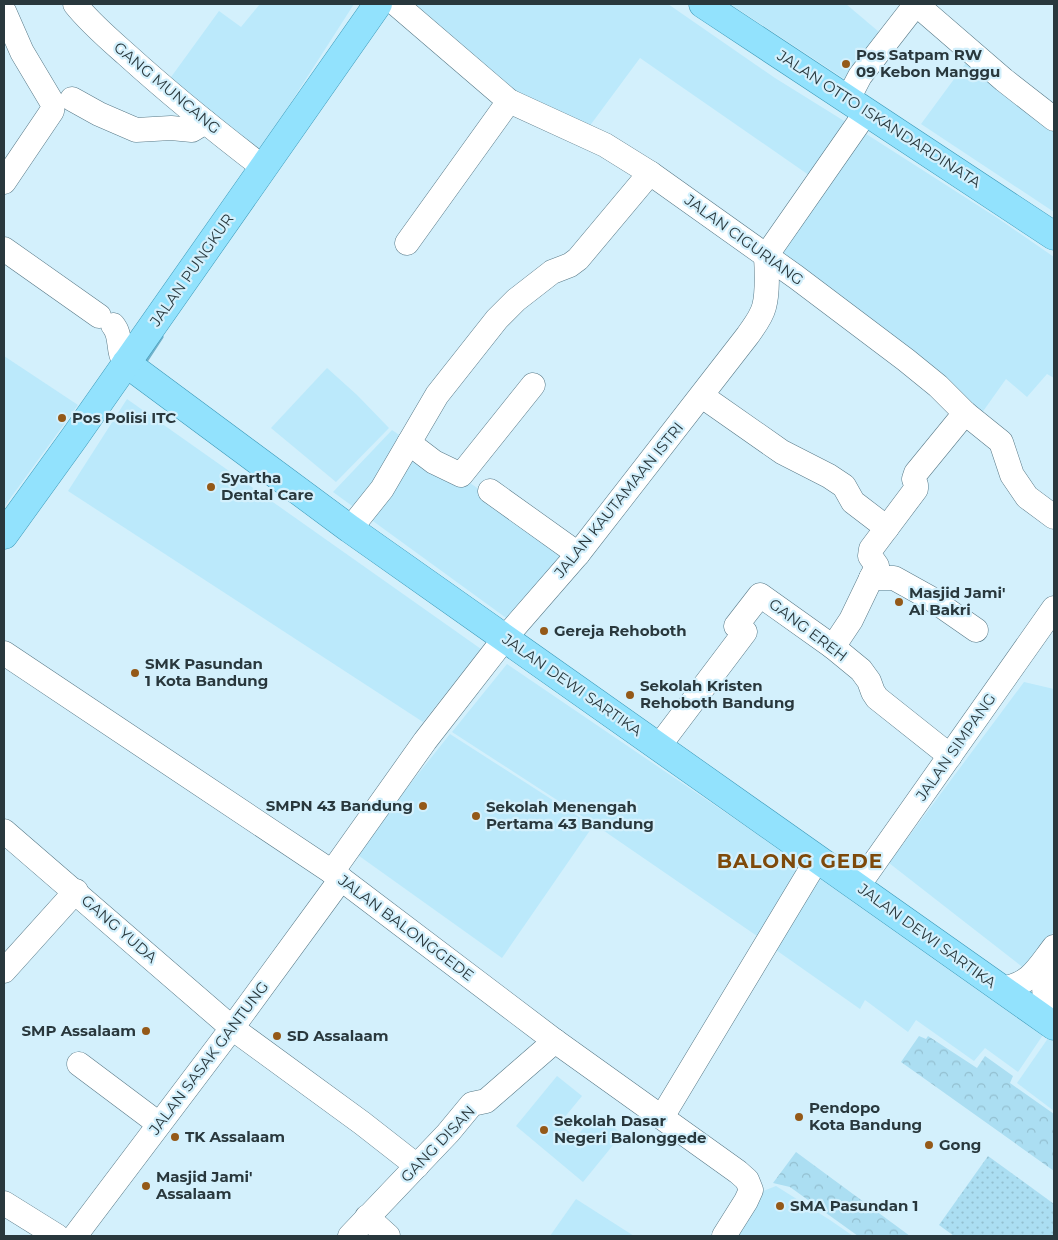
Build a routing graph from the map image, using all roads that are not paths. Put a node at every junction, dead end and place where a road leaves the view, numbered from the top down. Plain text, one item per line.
1 (75, 4) edge
2 (378, 4) edge
3 (396, 4) edge
4 (703, 4) edge
5 (916, 4) edge
6 (4, 11) edge
7 (72, 99) dead end
8 (509, 101) junction
9 (858, 105) junction
10 (1054, 119) edge
11 (204, 122) junction
12 (264, 168) junction
13 (650, 173) junction
14 (4, 182) edge
15 (1054, 236) edge
16 (407, 243) dead end
17 (4, 249) edge
18 (766, 256) junction
19 (796, 277) junction
20 (764, 307) junction
21 (126, 363) junction
22 (533, 385) dead end
23 (702, 396) junction
24 (965, 413) junction
25 (409, 443) junction
26 (490, 491) dead end
27 (1054, 517) edge
28 (887, 528) junction
29 (350, 529) junction
30 (4, 535) edge
31 (578, 554) junction
32 (871, 578) junction
33 (1054, 608) edge
34 (976, 630) dead end
35 (505, 638) junction
36 (833, 647) junction
37 (4, 652) edge
38 (658, 746) junction
39 (950, 756) junction
40 (4, 831) edge
41 (818, 858) junction
42 (336, 875) junction
43 (858, 886) junction
44 (76, 891) junction
45 (1054, 947) edge
46 (1054, 962) edge
47 (4, 971) edge
48 (1001, 989) junction
49 (1054, 1012) edge
50 (1054, 1026) edge
51 (232, 1028) junction
52 (555, 1041) junction
53 (79, 1064) dead end
54 (662, 1117) junction
55 (158, 1124) junction
56 (417, 1166) junction
57 (4, 1203) edge
58 (368, 1217) junction
59 (57, 1236) edge
60 (75, 1236) edge
61 (350, 1236) edge
62 (388, 1236) edge
63 (724, 1236) edge

1 - 11 street, GANG MUNCANG
2 - 12 main road, JALAN PUNGKUR
3 - 8 street, JALAN CIGURIANG
4 - 9 main road, JALAN OTTO ISKANDARDINATA
5 - 9 street
5 - 10 street
6 - 14 street
7 - 11 street
8 - 13 street, JALAN CIGURIANG
8 - 16 street
9 - 15 main road, JALAN OTTO ISKANDARDINATA
9 - 18 street
11 - 12 street, GANG MUNCANG
12 - 21 main road, JALAN PUNGKUR
13 - 18 street, JALAN CIGURIANG
13 - 25 street
17 - 21 street
18 - 19 street, JALAN CIGURIANG
18 - 20 street, JALAN KAUTAMAAN ISTRI
19 - 20 street
19 - 24 street, JALAN CIGURIANG
20 - 23 street, JALAN KAUTAMAAN ISTRI
21 - 29 main road, JALAN DEWI SARTIKA
21 - 30 main road, JALAN PUNGKUR
22 - 25 street
23 - 28 street
23 - 31 street, JALAN KAUTAMAAN ISTRI
24 - 27 street, JALAN CIGURIANG
24 - 28 street
25 - 29 street
26 - 31 street
28 - 32 street
29 - 35 main road, JALAN DEWI SARTIKA
31 - 35 street, JALAN KAUTAMAAN ISTRI
32 - 34 street
32 - 36 street
33 - 39 street, JALAN SIMPANG
35 - 38 main road, JALAN DEWI SARTIKA
35 - 42 street, JALAN KAUTAMAAN ISTRI
36 - 38 street, GANG EREH
36 - 39 street, GANG EREH
37 - 42 street, JALAN BALONGGEDE
38 - 41 main road, JALAN DEWI SARTIKA
39 - 43 street, JALAN SIMPANG
40 - 44 street, GANG YUDA
41 - 43 main road, JALAN DEWI SARTIKA
41 - 54 street
42 - 51 street, JALAN SASAK GANTUNG
42 - 52 street, JALAN BALONGGEDE
43 - 48 main road, JALAN DEWI SARTIKA
44 - 47 street
44 - 51 street, GANG YUDA
45 - 48 street
46 - 49 street
48 - 50 main road, JALAN DEWI SARTIKA
51 - 55 street, JALAN SASAK GANTUNG
51 - 56 street, GANG YUDA
52 - 54 street, JALAN BALONGGEDE
52 - 56 street, GANG DISAN
53 - 55 street
54 - 63 street, JALAN BALONGGEDE
55 - 60 street, JALAN SASAK GANTUNG
56 - 58 street, GANG DISAN
57 - 59 street
58 - 61 street, GANG DISAN
58 - 62 street

